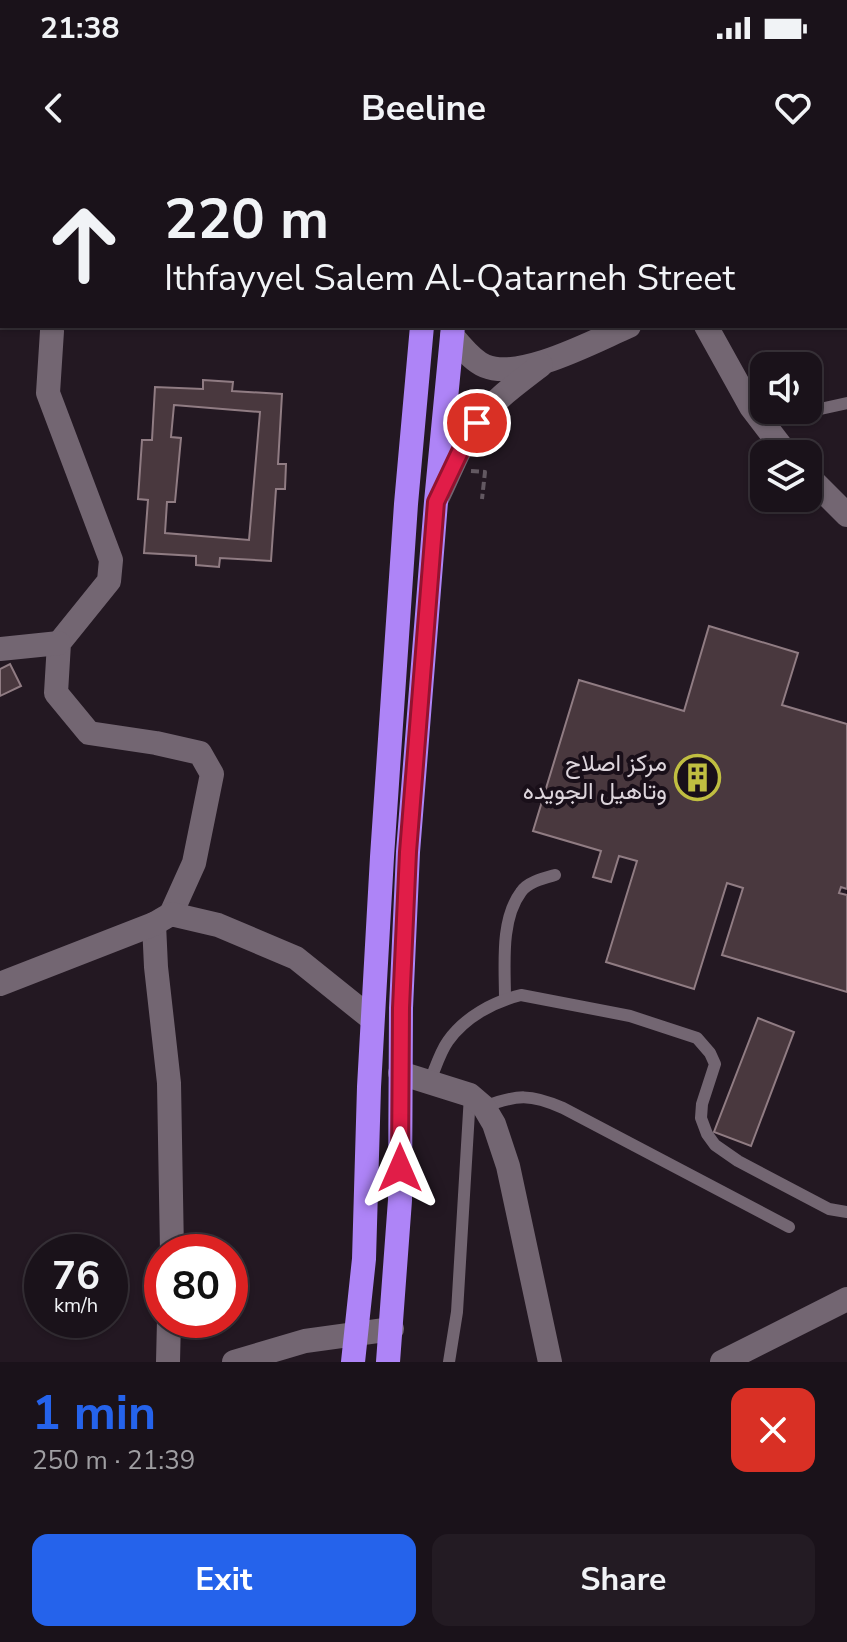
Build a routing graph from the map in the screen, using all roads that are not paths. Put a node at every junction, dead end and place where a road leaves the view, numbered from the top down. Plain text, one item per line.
1 (422, 328) edge
2 (624, 328) edge
3 (707, 328) edge
4 (52, 331) dead end
5 (452, 331) edge
6 (546, 361) junction
7 (750, 403) edge
8 (847, 403) edge
9 (822, 409) edge
10 (763, 424) edge
11 (776, 440) edge
12 (822, 490) edge
13 (436, 502) junction
14 (847, 515) edge
15 (59, 643) junction
16 (0, 649) edge
17 (555, 875) dead end
18 (162, 919) junction
19 (0, 984) edge
20 (505, 999) junction
21 (372, 1019) junction
22 (400, 1073) junction
23 (430, 1081) junction
24 (477, 1101) junction
25 (847, 1212) edge
26 (789, 1227) dead end
27 (172, 1234) edge
28 (847, 1299) edge
29 (392, 1329) junction
30 (357, 1334) junction
31 (169, 1338) edge
32 (168, 1362) edge
33 (234, 1362) edge
34 (353, 1362) edge
35 (388, 1362) edge
36 (449, 1362) edge
37 (550, 1362) edge
38 (722, 1362) edge

1 - 21 highway
2 - 6 street
3 - 7 street
4 - 15 street
5 - 6 street
5 - 13 highway
6 - 13 street
8 - 9 lane
10 - 11 street
12 - 14 street
13 - 22 highway
15 - 16 street
15 - 18 street
17 - 20 lane
18 - 19 street
18 - 21 street
18 - 27 street
20 - 23 lane
20 - 25 lane
21 - 30 highway
22 - 23 street
22 - 29 highway
23 - 24 street
24 - 26 lane
24 - 36 lane
24 - 37 street
28 - 38 street
29 - 30 street
29 - 35 highway
30 - 33 street
30 - 34 highway
31 - 32 street

